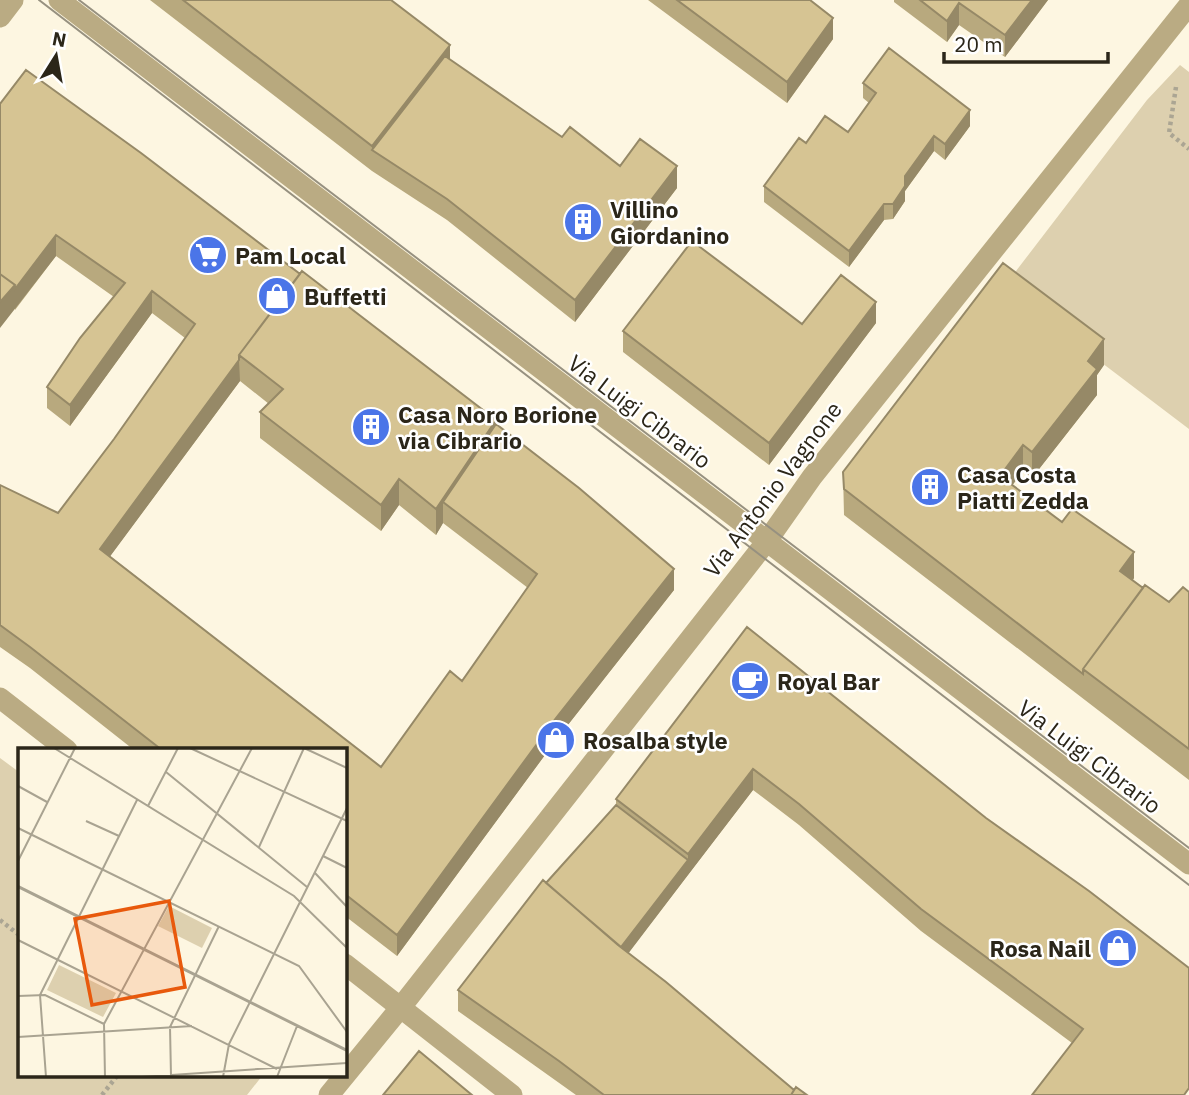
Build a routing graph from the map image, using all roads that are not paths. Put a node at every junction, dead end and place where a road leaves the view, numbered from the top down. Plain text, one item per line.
1 (13, 0) edge
2 (59, 0) edge
3 (1189, 5) edge
4 (0, 17) edge
5 (767, 541) junction
6 (0, 698) edge
7 (64, 748) edge
8 (1189, 864) edge
9 (346, 965) edge
10 (401, 1007) junction
11 (346, 1074) edge
12 (343, 1078) edge
13 (329, 1095) edge
14 (512, 1095) edge

1 - 4 street
2 - 5 street, Via Luigi Cibrario
3 - 5 street, Via Antonio Vagnone
5 - 8 street, Via Luigi Cibrario
5 - 10 street, Via Antonio Vagnone
6 - 7 street
9 - 10 street
10 - 11 street, Via Antonio Vagnone
10 - 14 street
12 - 13 street, Via Antonio Vagnone

